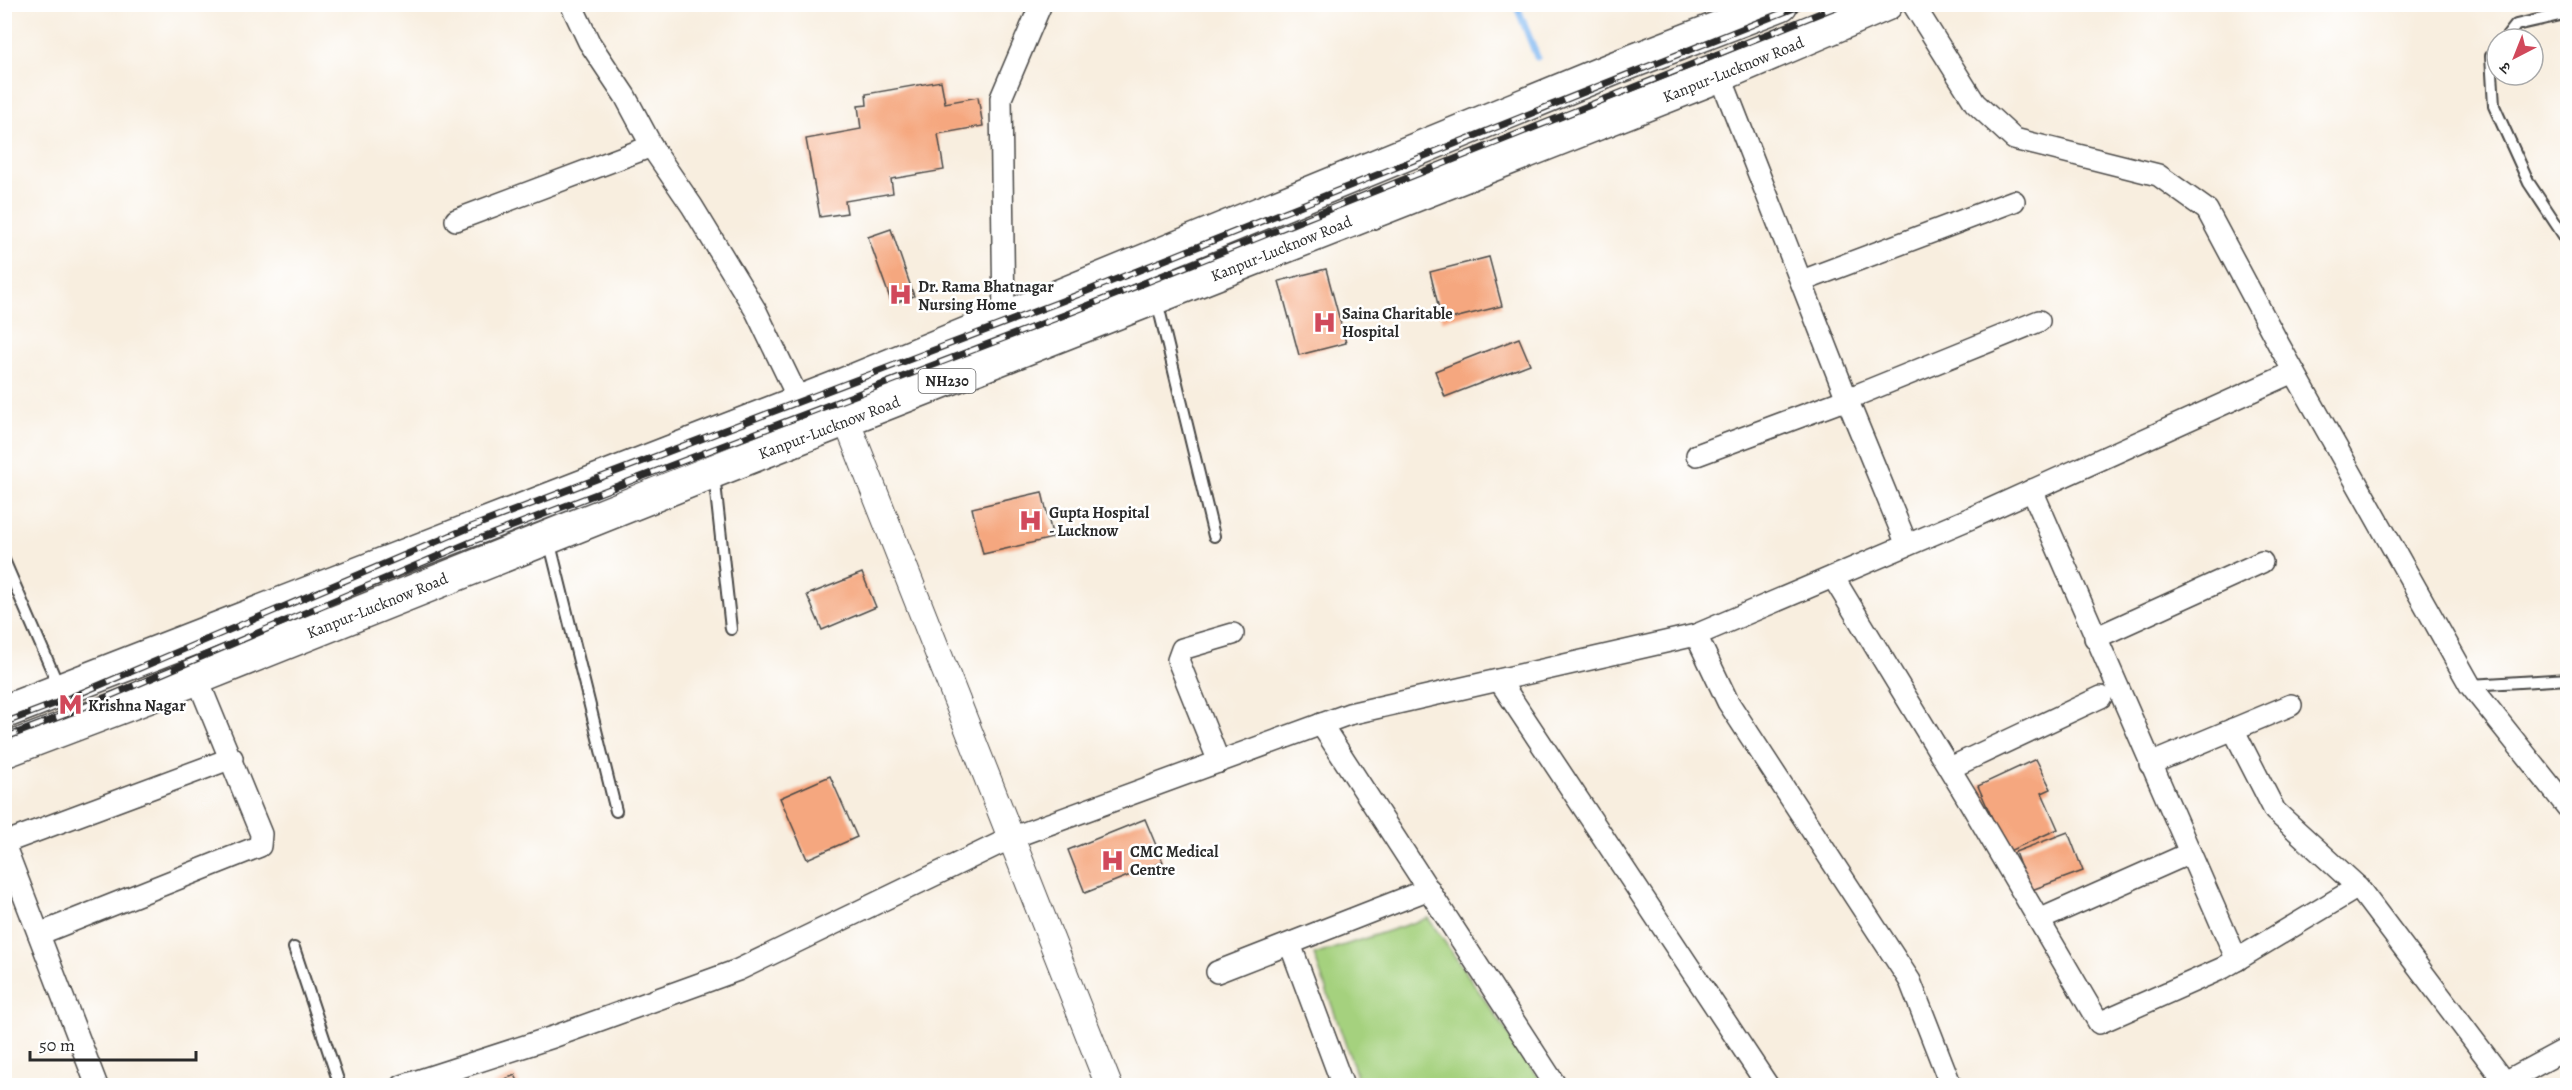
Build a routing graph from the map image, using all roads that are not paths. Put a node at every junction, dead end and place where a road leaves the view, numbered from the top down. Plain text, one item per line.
1 (571, 4) edge
2 (1041, 4) edge
3 (1781, 4) edge
4 (1886, 4) edge
5 (1913, 4) edge
6 (2568, 13) edge
7 (2514, 27) edge
8 (1720, 75) junction
9 (2493, 87) edge
10 (652, 146) junction
11 (2014, 201) dead end
12 (456, 220) dead end
13 (2568, 242) edge
14 (1802, 281) junction
15 (1156, 297) junction
16 (1004, 320) junction
17 (2039, 321) dead end
18 (2294, 372) junction
19 (833, 389) junction
20 (1847, 399) junction
21 (800, 402) junction
22 (846, 420) junction
23 (1697, 454) dead end
24 (714, 471) junction
25 (2032, 490) junction
26 (1214, 536) dead end
27 (548, 537) junction
28 (1907, 545) junction
29 (4, 560) edge
30 (2262, 562) dead end
31 (1833, 577) junction
32 (731, 629) dead end
33 (1233, 634) dead end
34 (1696, 635) junction
35 (2095, 638) junction
36 (197, 678) junction
37 (1499, 680) junction
38 (2568, 680) edge
39 (2469, 685) junction
40 (60, 690) junction
41 (2101, 697) dead end
42 (2291, 705) dead end
43 (4, 711) edge
44 (1321, 724) junction
45 (2233, 729) junction
46 (4, 751) edge
47 (232, 758) junction
48 (1219, 762) junction
49 (2150, 764) junction
50 (1950, 768) junction
51 (2568, 808) edge
52 (616, 811) dead end
53 (1011, 838) junction
54 (4, 844) edge
55 (2190, 853) junction
56 (2358, 887) junction
57 (1429, 889) junction
58 (2039, 920) junction
59 (39, 934) junction
60 (1290, 944) junction
61 (294, 948) dead end
62 (2237, 960) junction
63 (1216, 972) dead end
64 (2568, 1048) edge
65 (447, 1079) edge
66 (1108, 1085) edge
67 (97, 1086) edge
68 (340, 1086) edge
69 (402, 1086) edge
70 (1343, 1086) edge
71 (1556, 1086) edge
72 (1768, 1086) edge
73 (1951, 1086) edge

1 - 10 street
2 - 16 street
3 - 16 highway, Kanpur-Lucknow Road / NH230
4 - 8 highway, Kanpur-Lucknow Road / NH230
5 - 18 street
6 - 7 lane
8 - 14 street
8 - 15 highway, Kanpur-Lucknow Road / NH230
9 - 13 lane
10 - 12 street
10 - 21 street
11 - 14 street
14 - 20 street
15 - 22 highway, Kanpur-Lucknow Road / NH230
15 - 26 lane
16 - 19 highway, Kanpur-Lucknow Road / NH230
17 - 20 street
18 - 25 street
18 - 39 street
19 - 21 highway, Kanpur-Lucknow Road / NH230
19 - 22 street
20 - 23 street
20 - 28 street
21 - 40 highway, Kanpur-Lucknow Road / NH230
22 - 24 highway, Kanpur-Lucknow Road / NH230
22 - 53 street
24 - 27 highway, Kanpur-Lucknow Road / NH230
24 - 32 lane
25 - 28 street
25 - 35 street
27 - 36 highway, Kanpur-Lucknow Road / NH230
27 - 52 lane
28 - 31 street
29 - 40 lane
30 - 35 street
31 - 34 street
31 - 50 street
33 - 48 street
34 - 37 street
34 - 73 street
35 - 49 street
36 - 46 highway, Kanpur-Lucknow Road / NH230
36 - 47 street
37 - 44 street
37 - 72 street
38 - 39 lane
39 - 51 street
40 - 43 highway, Kanpur-Lucknow Road / NH230
41 - 50 street
42 - 45 street
44 - 48 street
44 - 57 street
45 - 49 street
45 - 56 street
47 - 54 street
47 - 59 street
48 - 53 street
49 - 55 street
50 - 58 street
53 - 65 street
53 - 66 street
54 - 59 street
55 - 58 street
55 - 62 street
56 - 62 street
56 - 64 street
57 - 60 street
57 - 71 street
58 - 62 street
59 - 67 street
60 - 63 street
60 - 70 street
61 - 68 lane
65 - 69 street

